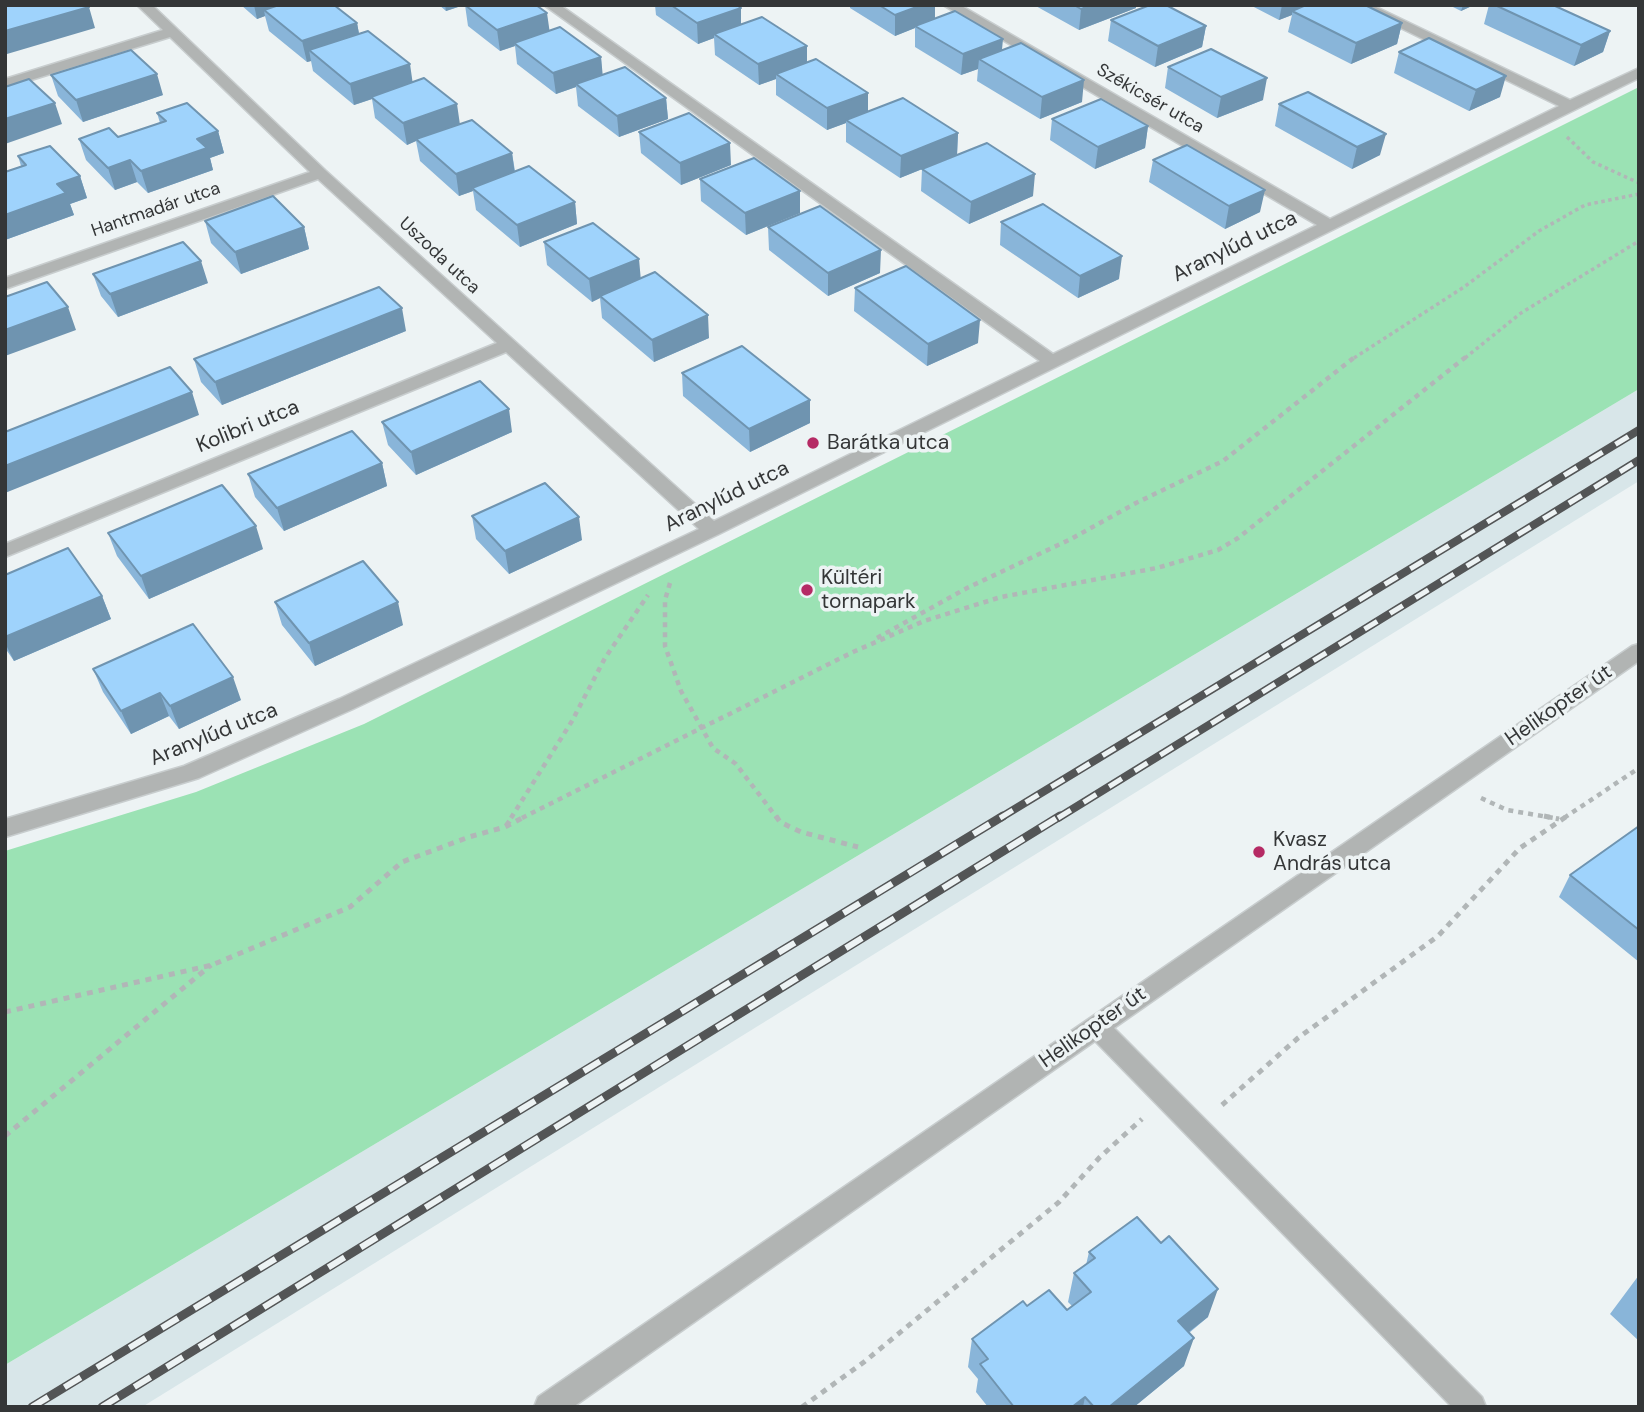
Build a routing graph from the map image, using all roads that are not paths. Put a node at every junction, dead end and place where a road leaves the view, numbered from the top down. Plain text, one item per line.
1 (144, 5) edge
2 (551, 5) edge
3 (950, 5) edge
4 (1361, 5) edge
5 (173, 32) junction
6 (1639, 72) edge
7 (5, 84) edge
8 (1561, 110) junction
9 (320, 173) junction
10 (1331, 226) junction
11 (5, 284) edge
12 (507, 345) junction
13 (1053, 362) junction
14 (712, 530) junction
15 (5, 551) edge
16 (1639, 651) edge
17 (5, 828) edge
18 (1096, 1026) junction
19 (548, 1407) edge
20 (1472, 1407) edge

1 - 5 street, Uszoda utca
2 - 13 street
3 - 10 street, Székicsér utca
4 - 8 street
5 - 7 street
5 - 9 street, Uszoda utca
6 - 8 street, Aranylúd utca
8 - 10 street, Aranylúd utca
9 - 11 street, Hantmadár utca
9 - 12 street, Uszoda utca
10 - 13 street, Aranylúd utca
12 - 14 street, Uszoda utca
12 - 15 street, Kolibri utca
13 - 14 street, Aranylúd utca
14 - 17 street, Aranylúd utca
16 - 18 street, Helikopter út
18 - 19 street, Helikopter út
18 - 20 street

